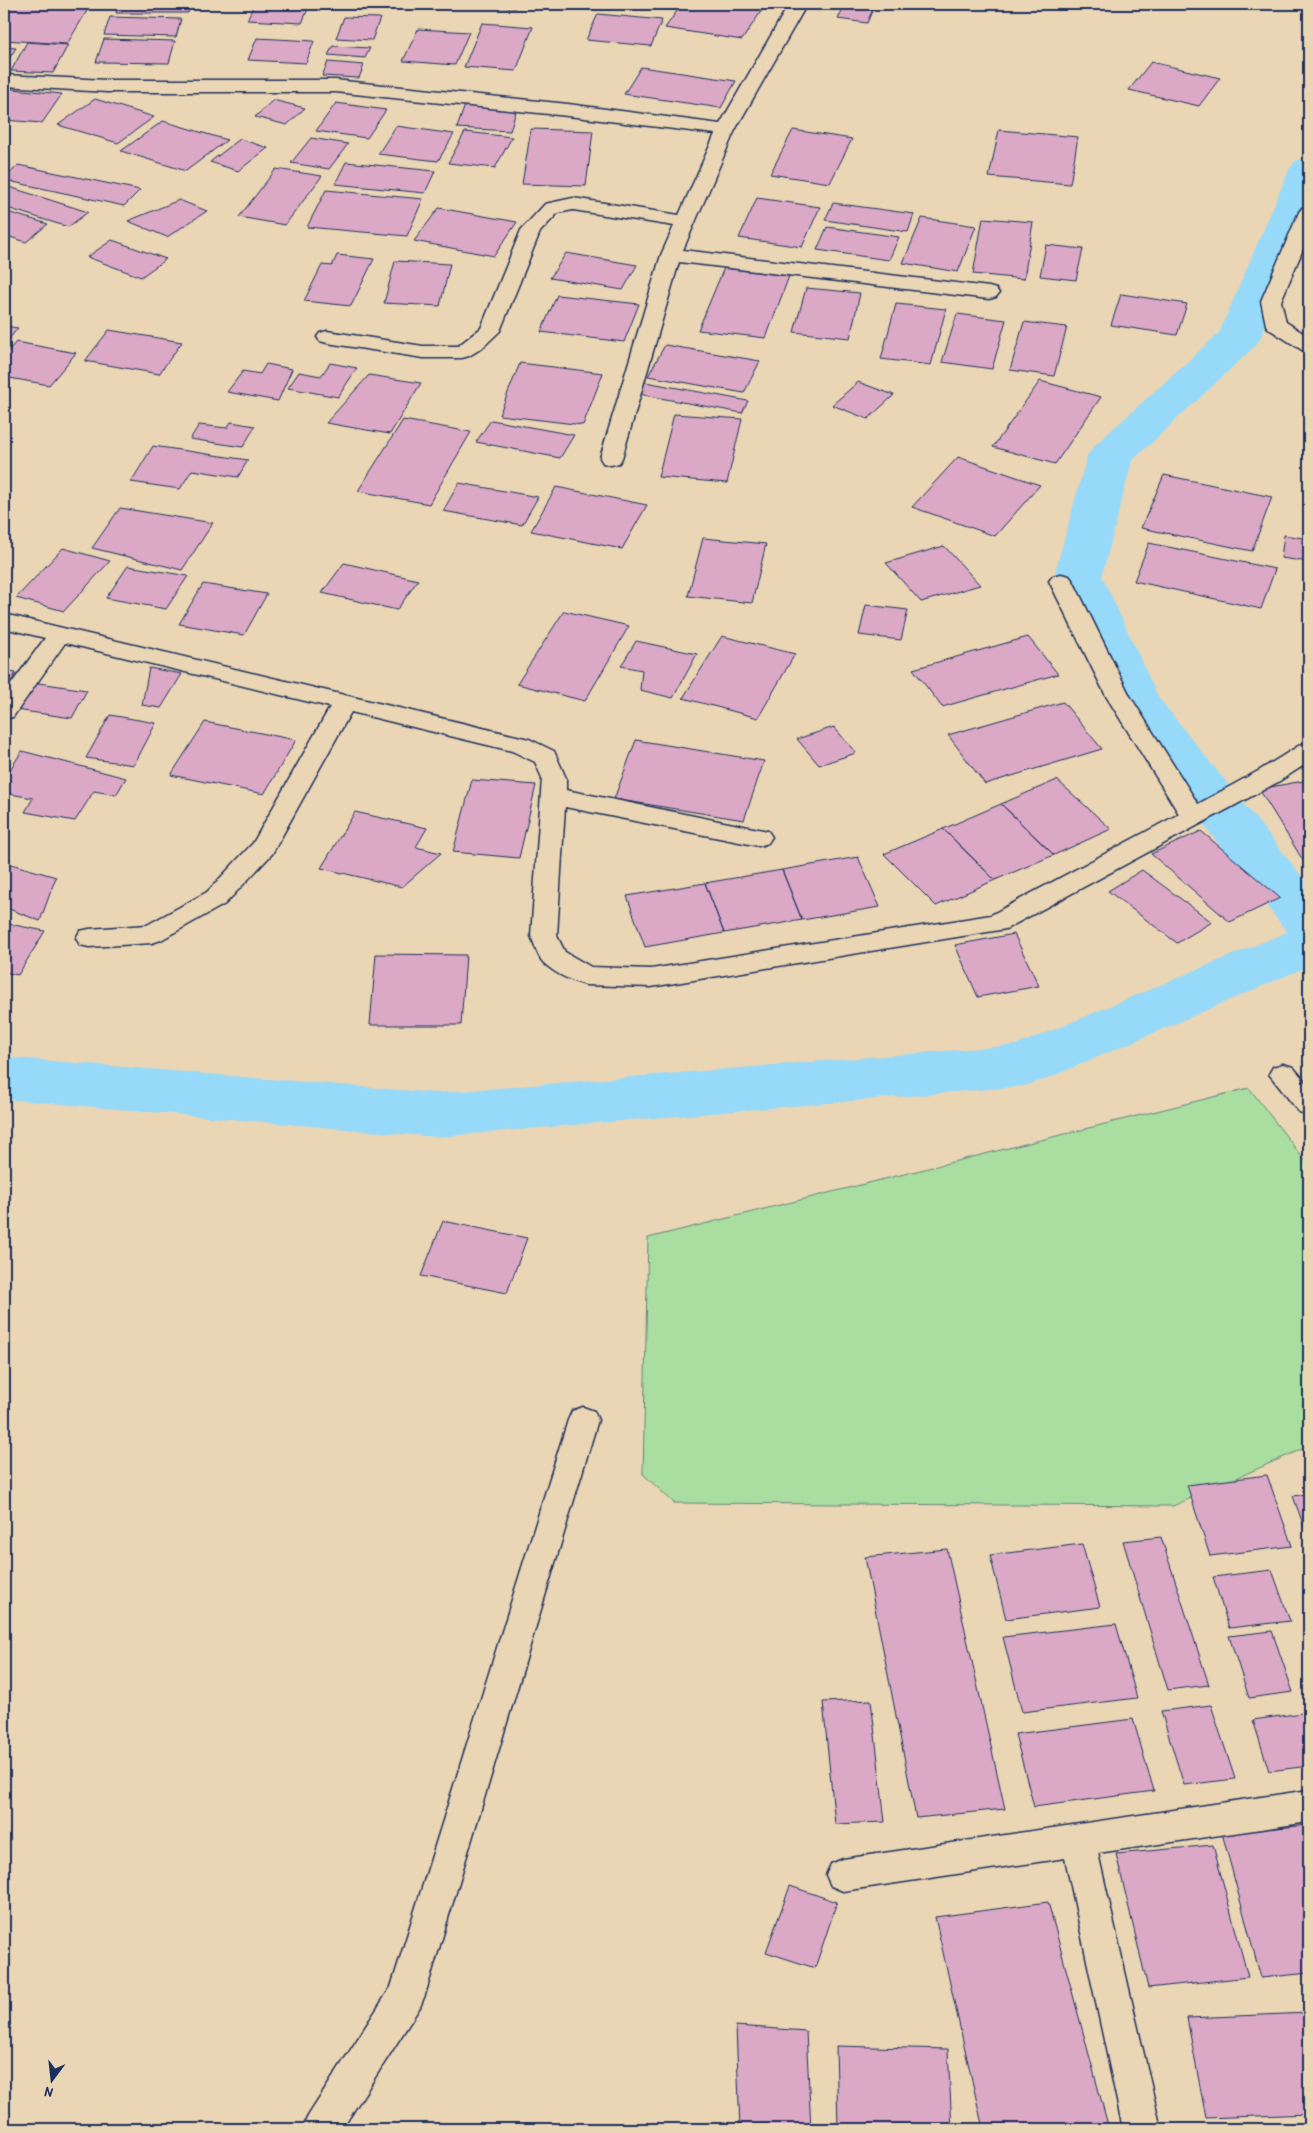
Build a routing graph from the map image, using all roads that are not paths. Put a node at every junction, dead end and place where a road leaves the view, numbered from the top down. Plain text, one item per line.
1 (798, 4) edge
2 (4, 81) edge
3 (726, 130) junction
4 (1309, 212) edge
5 (685, 222) junction
6 (671, 255) junction
7 (989, 292) dead end
8 (327, 337) dead end
9 (1309, 346) edge
10 (611, 458) dead end
11 (1061, 581) dead end
12 (4, 621) edge
13 (59, 635) junction
14 (344, 703) junction
15 (4, 711) edge
16 (1309, 751) edge
17 (553, 796) junction
18 (1201, 813) junction
19 (759, 837) dead end
20 (89, 938) dead end
21 (1284, 1074) dead end
22 (1309, 1105) edge
23 (582, 1420) dead end
24 (1309, 1806) edge
25 (1078, 1840) junction
26 (843, 1876) dead end
27 (321, 2129) edge
28 (1142, 2129) edge

1 - 3 street
2 - 3 street
3 - 5 street
4 - 9 street
5 - 6 street
5 - 8 street
6 - 7 street
6 - 10 street
11 - 18 street
12 - 13 street
13 - 14 street
13 - 15 street
14 - 17 street
14 - 20 street
16 - 18 street
17 - 18 street
17 - 19 street
21 - 22 street
23 - 27 street
24 - 25 street
25 - 26 street
25 - 28 street

